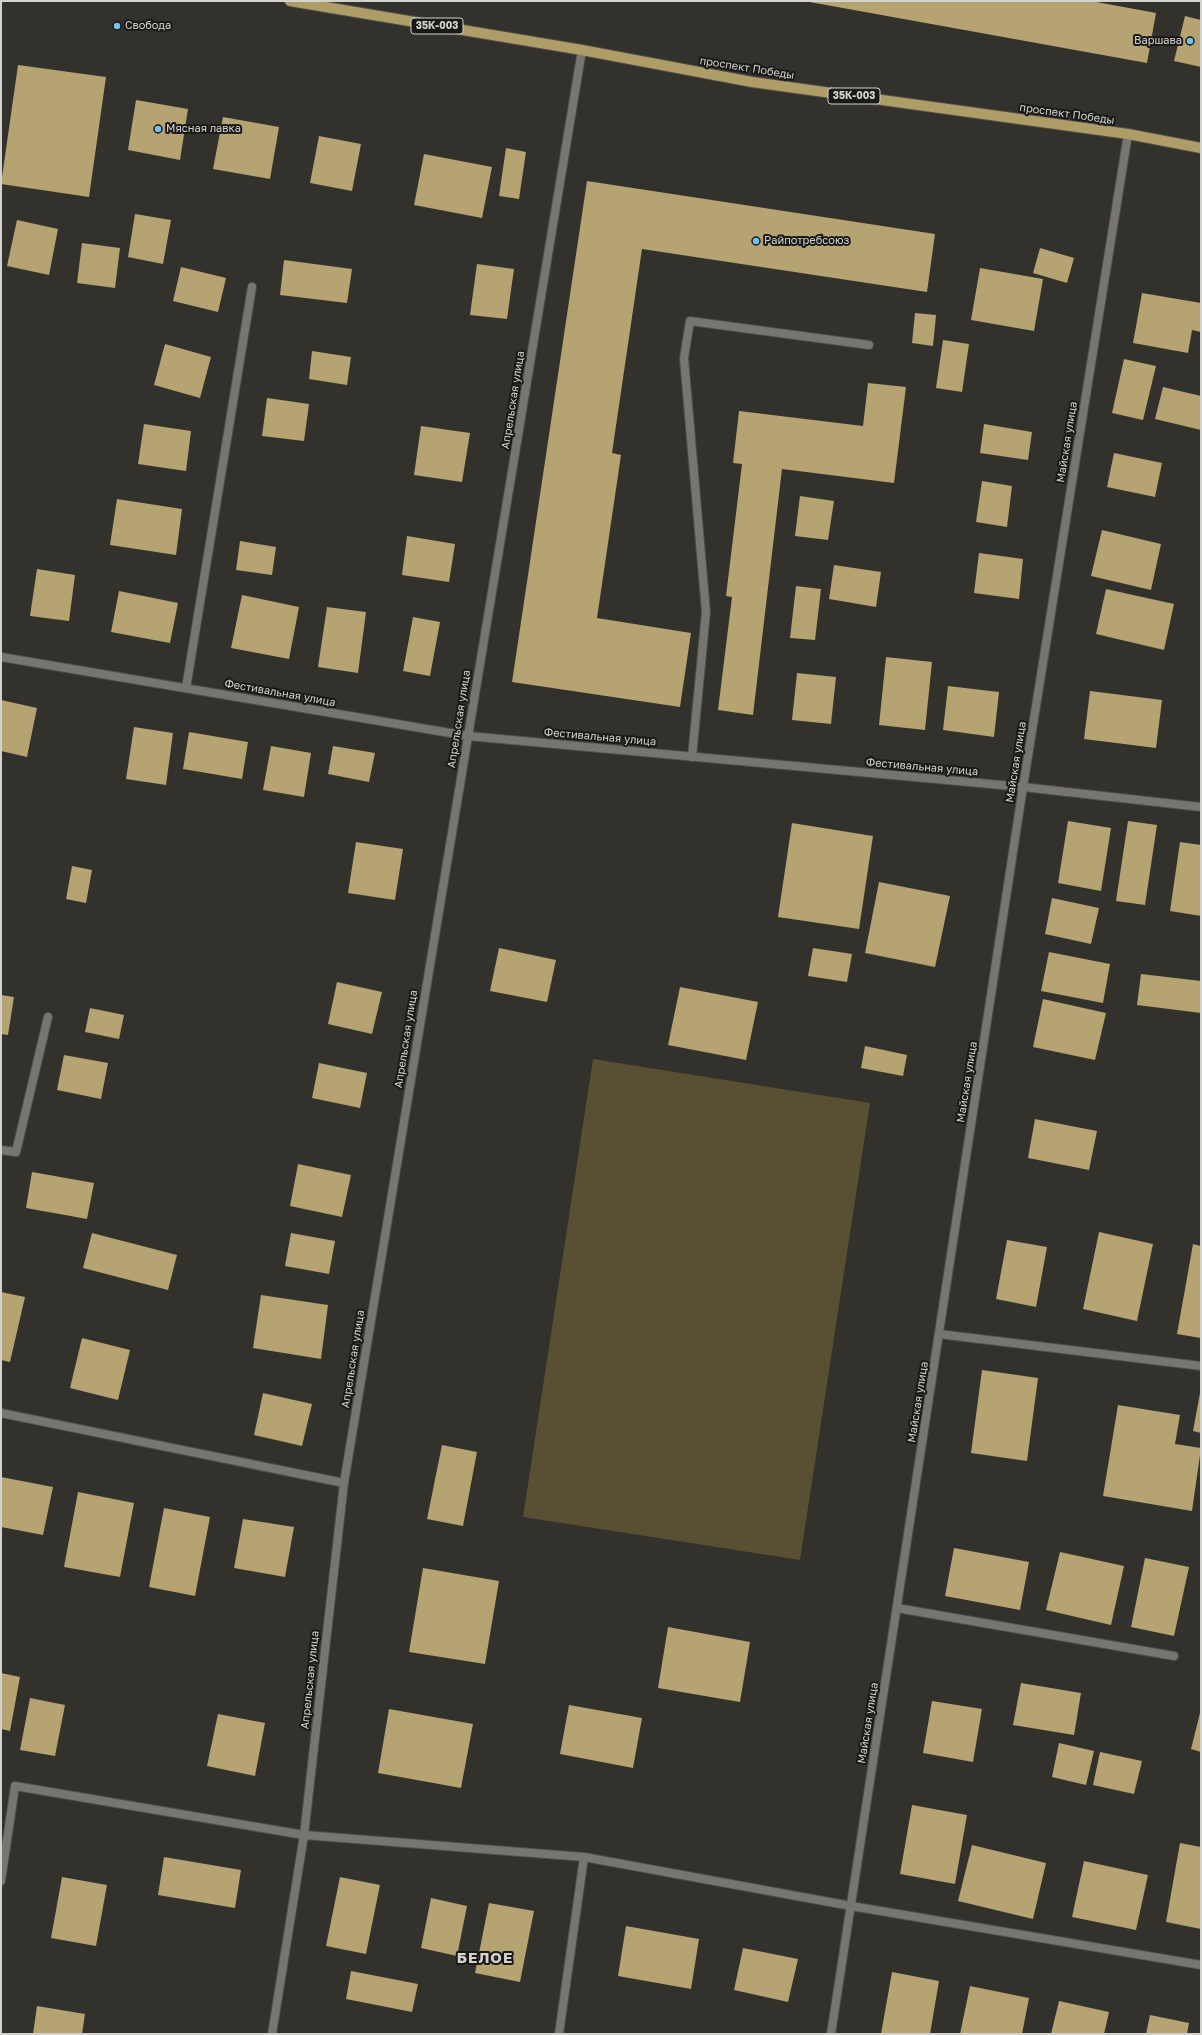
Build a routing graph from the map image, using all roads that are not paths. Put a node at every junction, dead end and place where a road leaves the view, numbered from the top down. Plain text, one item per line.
1 (292, 1) edge
2 (582, 50) junction
3 (1128, 134) junction
4 (1201, 148) edge
5 (252, 287) dead end
6 (869, 345) dead end
7 (1, 657) edge
8 (186, 688) junction
9 (468, 736) junction
10 (692, 757) junction
11 (1023, 787) junction
12 (1201, 807) edge
13 (48, 1017) dead end
14 (1, 1150) edge
15 (939, 1334) junction
16 (1201, 1366) edge
17 (1, 1412) edge
18 (344, 1483) junction
19 (897, 1608) junction
20 (1174, 1656) dead end
21 (304, 1835) junction
22 (584, 1857) junction
23 (1, 1881) edge
24 (851, 1906) junction
25 (1201, 1965) edge
26 (272, 2034) edge
27 (559, 2034) edge
28 (831, 2034) edge

1 - 2 main road, проспект Победы / 35К-003
2 - 3 main road, проспект Победы / 35К-003
2 - 9 street, Апрельская улица
3 - 4 main road, проспект Победы / 35К-003
3 - 11 street, Майская улица
5 - 8 street
6 - 10 street
7 - 8 street, Фестивальная улица
8 - 9 street, Фестивальная улица
9 - 10 street, Фестивальная улица
9 - 18 street, Апрельская улица
10 - 11 street, Фестивальная улица
11 - 12 street, Фестивальная улица
11 - 15 street, Майская улица
13 - 14 street
15 - 16 street
15 - 19 street, Майская улица
17 - 18 street
18 - 21 street, Апрельская улица
19 - 20 street
19 - 24 street, Майская улица
21 - 22 street
21 - 23 street
21 - 26 street, Апрельская улица
22 - 24 street
22 - 27 street
24 - 25 street
24 - 28 street, Майская улица

